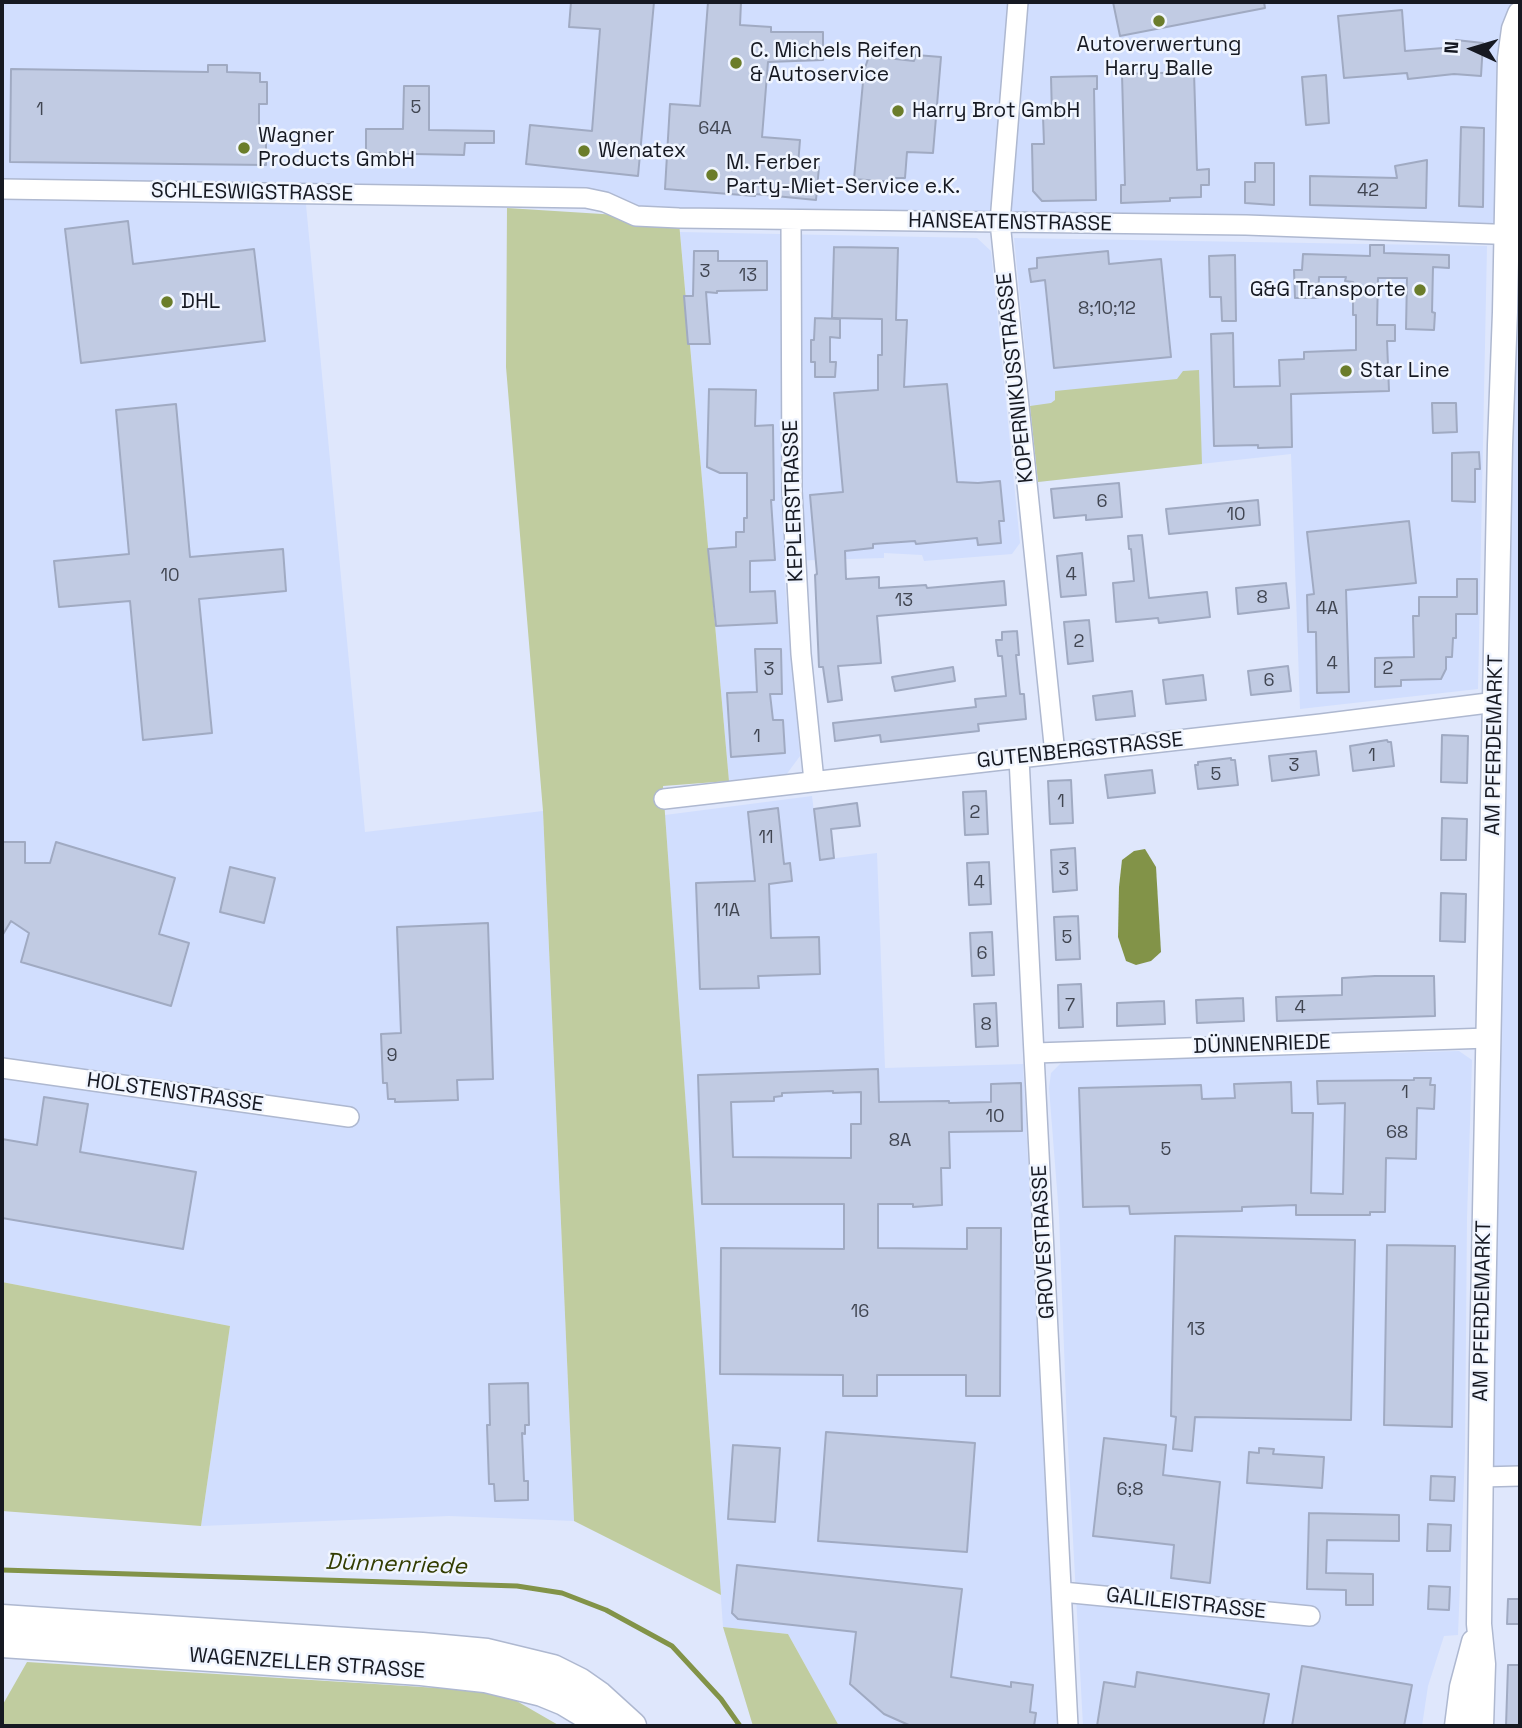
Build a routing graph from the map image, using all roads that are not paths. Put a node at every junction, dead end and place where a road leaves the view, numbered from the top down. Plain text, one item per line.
1 (1018, 2) edge
2 (1520, 13) edge
3 (2, 189) edge
4 (502, 197) joint
5 (791, 220) junction
6 (1000, 222) junction
7 (1513, 235) edge
8 (1496, 702) junction
9 (1055, 754) junction
10 (1019, 758) junction
11 (814, 781) junction
12 (664, 799) dead end
13 (1489, 1038) junction
14 (1035, 1053) junction
15 (2, 1068) edge
16 (349, 1117) dead end
17 (1520, 1476) edge
18 (1481, 1477) junction
19 (1062, 1592) junction
20 (1310, 1616) dead end
21 (2, 1619) edge
22 (1479, 1624) junction
23 (2, 1643) edge
24 (601, 1726) edge
25 (632, 1726) edge
26 (1068, 1726) edge
27 (1457, 1726) edge
28 (1481, 1726) edge

1 - 6 street, KOPERNIKUSSTRASSE
2 - 7 street, AM PFERDEMARKT
3 - 4 street, SCHLESWIGSTRASSE
4 - 5 street, HANSEATENSTRASSE
5 - 6 street, HANSEATENSTRASSE
5 - 11 street, KEPLERSTRASSE
6 - 7 street, HANSEATENSTRASSE
6 - 9 street, KOPERNIKUSSTRASSE
7 - 8 street, AM PFERDEMARKT
8 - 9 street, GUTENBERGSTRASSE
8 - 13 street, AM PFERDEMARKT
9 - 10 street, GUTENBERGSTRASSE
10 - 11 street, GUTENBERGSTRASSE
10 - 14 street, GROVESTRASSE
11 - 12 street, GUTENBERGSTRASSE
13 - 14 street, DÜNNENRIEDE
13 - 18 street, AM PFERDEMARKT
14 - 19 street, GROVESTRASSE
15 - 16 street, HOLSTENSTRASSE
17 - 18 street
18 - 22 street, AM PFERDEMARKT
19 - 20 street, GALILEISTRASSE
19 - 26 street, GROVESTRASSE
21 - 25 main road
22 - 27 street, AM PFERDEMARKT
22 - 28 street, AM PFERDEMARKT
23 - 24 main road, WAGENZELLER STRASSE

